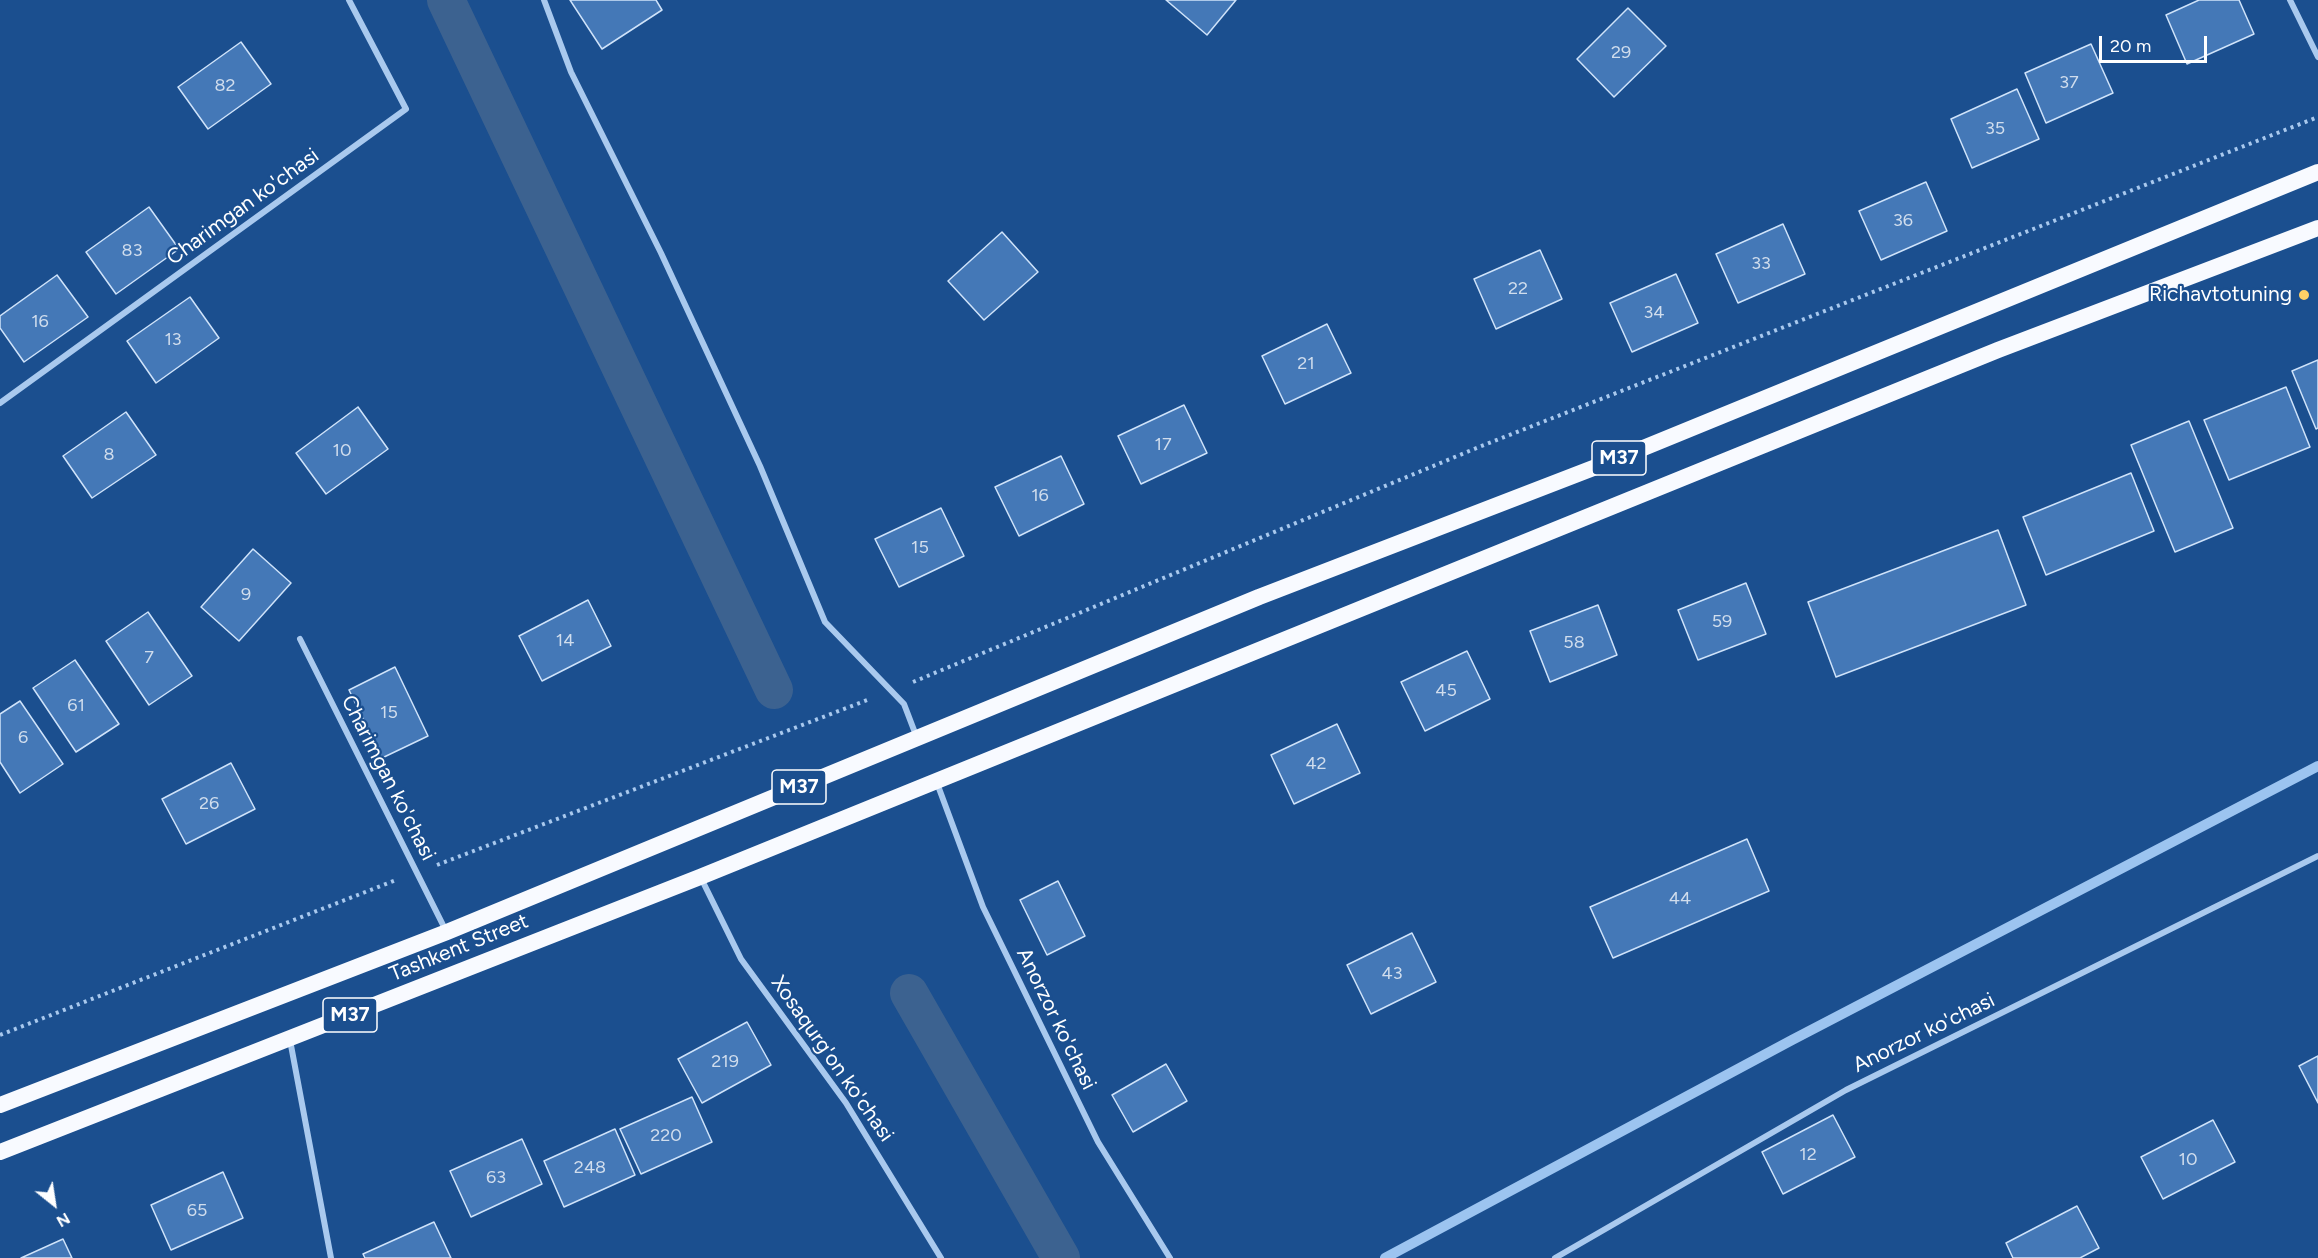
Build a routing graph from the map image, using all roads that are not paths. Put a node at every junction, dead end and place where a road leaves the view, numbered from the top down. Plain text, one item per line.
1 (350, 0) edge
2 (544, 0) edge
3 (2290, 0) edge
4 (2318, 57) edge
5 (2318, 172) edge
6 (2318, 228) edge
7 (0, 404) edge
8 (300, 639) dead end
9 (917, 738) junction
10 (936, 782) junction
11 (2318, 856) edge
12 (700, 877) junction
13 (447, 932) junction
14 (290, 1039) junction
15 (0, 1105) edge
16 (0, 1152) edge
17 (331, 1258) edge
18 (941, 1258) edge
19 (1170, 1258) edge
20 (1555, 1258) edge

1 - 7 street, Charimgan ko'chasi
2 - 9 street
3 - 4 street
5 - 9 highway, M37
6 - 10 highway, M37
8 - 13 street, Charimgan ko'chasi
9 - 13 highway, Tashkent Street / M37
10 - 12 highway, M37
10 - 19 street, Anorzor ko'chasi
11 - 20 street, Anorzor ko'chasi
12 - 14 highway, Tashkent Street / M37
12 - 18 street, Xosaqurg'on ko'chasi
13 - 15 highway, Tashkent Street / M37
14 - 16 highway, Tashkent Street / M37
14 - 17 street

